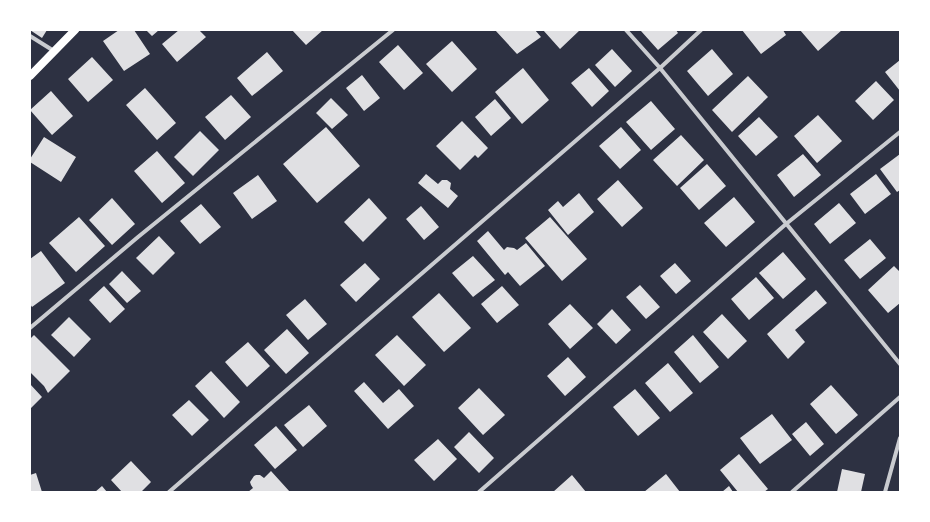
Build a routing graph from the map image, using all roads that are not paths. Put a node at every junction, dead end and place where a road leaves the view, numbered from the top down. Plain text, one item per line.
1 (75, 30) edge
2 (393, 30) edge
3 (626, 30) edge
4 (701, 30) edge
5 (30, 36) edge
6 (54, 51) junction
7 (660, 68) junction
8 (30, 76) edge
9 (900, 132) edge
10 (786, 224) junction
11 (30, 328) edge
12 (900, 364) edge
13 (900, 397) edge
14 (900, 438) edge
15 (169, 492) edge
16 (479, 492) edge
17 (792, 492) edge
18 (885, 492) edge

1 - 6 main road
2 - 11 street
3 - 7 street
4 - 7 street
5 - 6 street
6 - 8 main road
7 - 10 street
7 - 15 street
9 - 10 street
10 - 12 street
10 - 16 street
13 - 17 street
14 - 18 street

